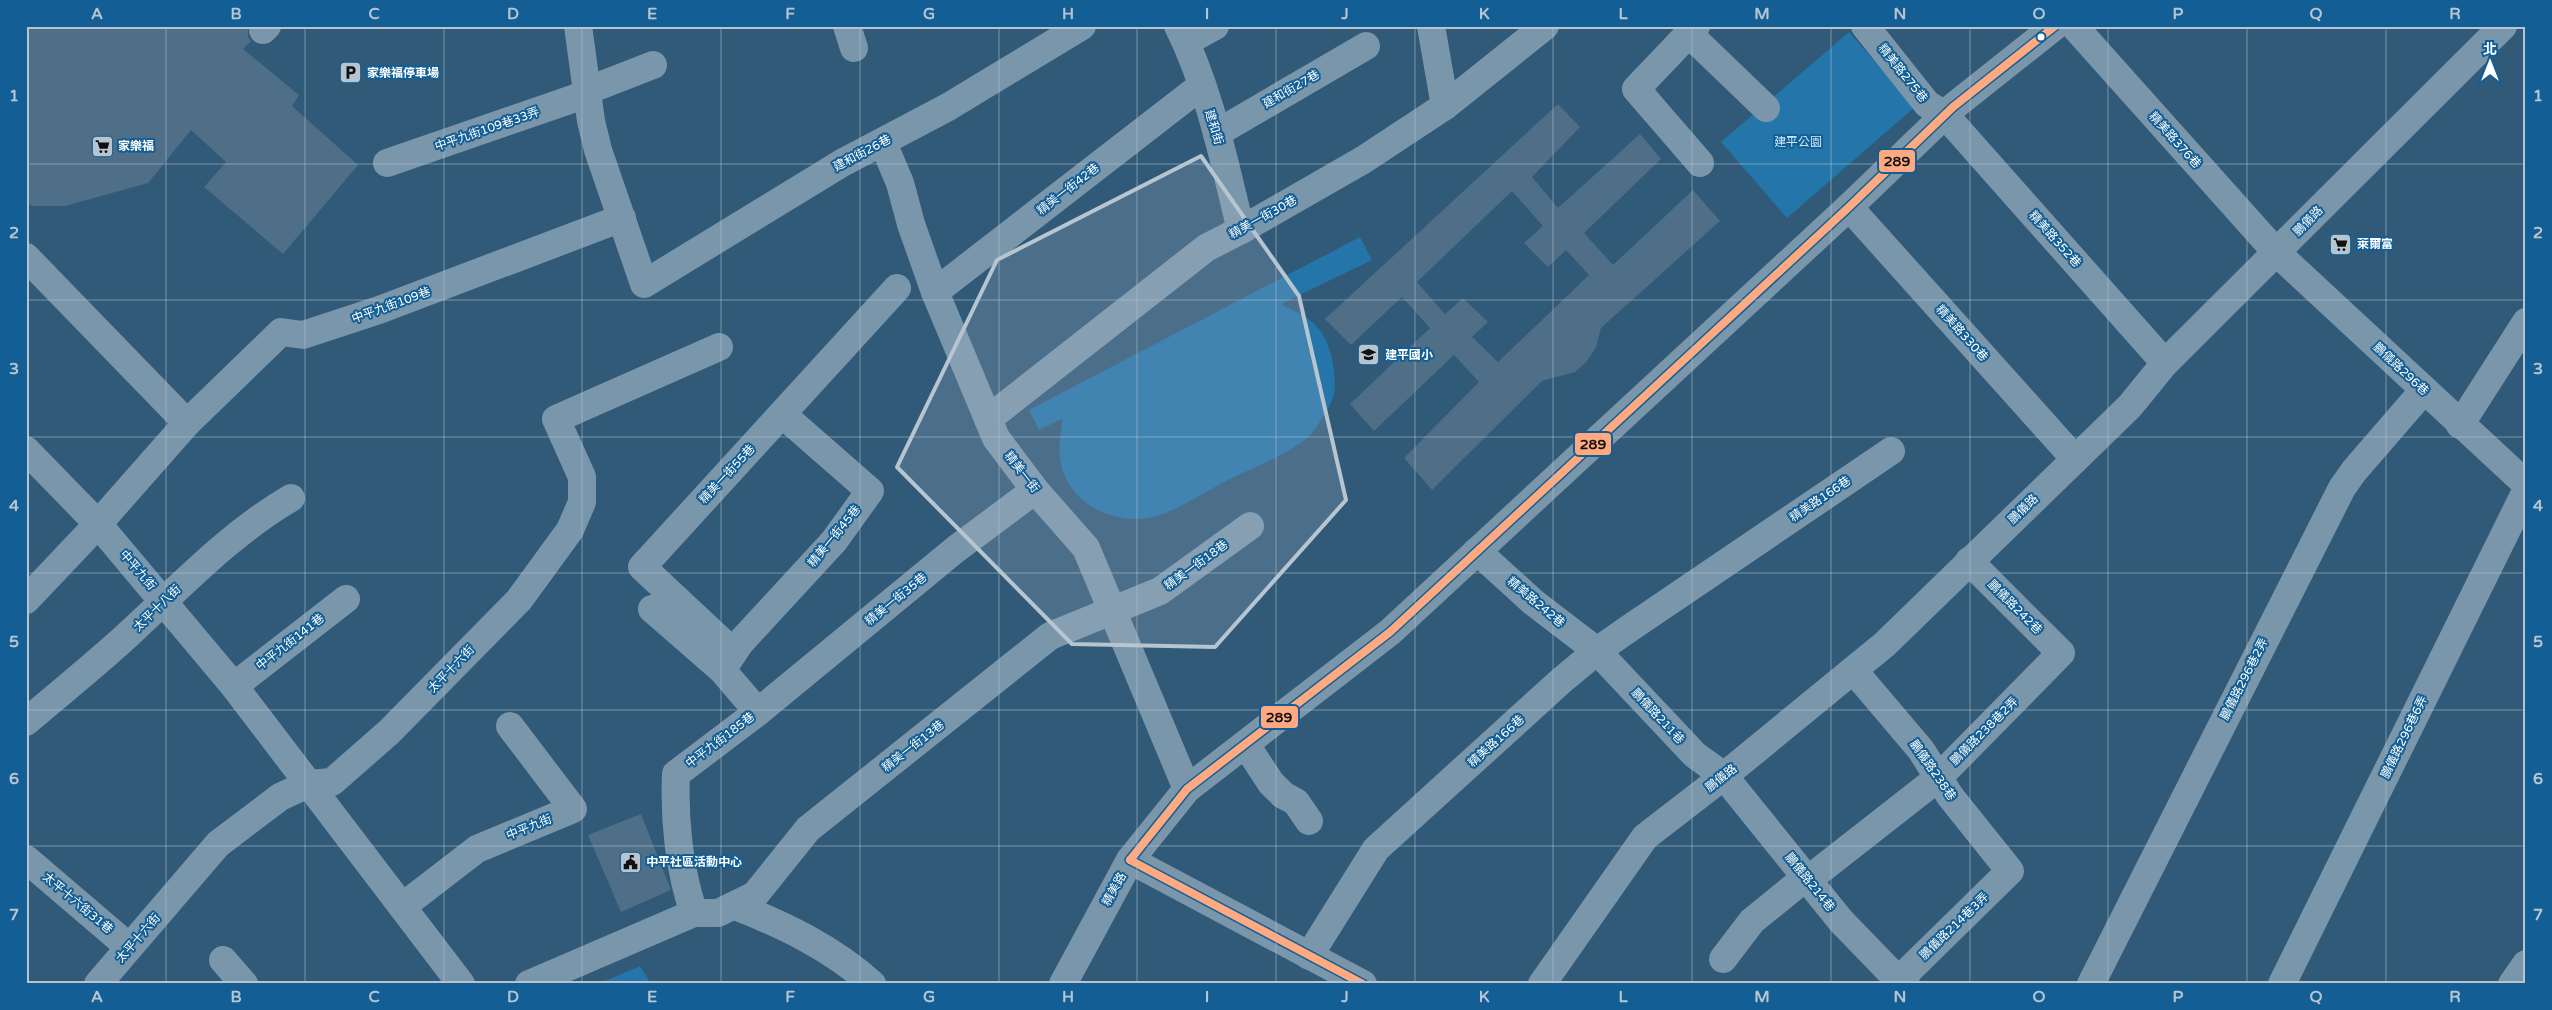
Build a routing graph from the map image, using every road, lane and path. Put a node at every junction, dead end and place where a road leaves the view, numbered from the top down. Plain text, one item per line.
1 (578, 26) edge
2 (1082, 26) edge
3 (1215, 26) edge
4 (1431, 26) edge
5 (1545, 26) edge
6 (1866, 26) edge
7 (2055, 26) edge
8 (2074, 26) edge
9 (2503, 26) edge
10 (1692, 30) edge
11 (1182, 34) edge
12 (1366, 46) dead end
13 (653, 65) dead end
14 (1201, 86) junction
15 (587, 94) junction
16 (1445, 106) junction
17 (1766, 108) dead end
18 (1945, 115) junction
19 (1217, 132) junction
20 (883, 143) junction
21 (387, 164) dead end
22 (1700, 164) dead end
23 (1848, 207) junction
24 (622, 218) junction
25 (1241, 230) junction
26 (2277, 253) junction
27 (28, 263) edge
28 (897, 288) dead end
29 (935, 292) junction
30 (2526, 322) edge
31 (719, 347) dead end
32 (2165, 363) junction
33 (2424, 390) junction
34 (782, 414) junction
35 (988, 419) junction
36 (187, 423) junction
37 (2460, 424) junction
38 (26, 450) edge
39 (1891, 451) dead end
40 (2075, 459) junction
41 (2526, 484) edge
42 (1035, 490) junction
43 (2526, 491) edge
44 (291, 498) dead end
45 (98, 524) junction
46 (1250, 526) dead end
47 (1478, 551) junction
48 (1969, 561) junction
49 (346, 599) dead end
50 (26, 600) edge
51 (164, 600) junction
52 (652, 609) dead end
53 (1111, 610) junction
54 (1598, 651) junction
55 (2061, 653) joint
56 (728, 661) junction
57 (1854, 671) junction
58 (234, 686) junction
59 (758, 712) junction
60 (26, 722) edge
61 (510, 726) dead end
62 (1246, 745) junction
63 (1724, 776) junction
64 (1938, 778) junction
65 (308, 784) junction
66 (1188, 789) junction
67 (1309, 820) dead end
68 (26, 859) edge
69 (1130, 860) junction
70 (2010, 871) joint
71 (1809, 879) junction
72 (403, 906) junction
73 (735, 906) junction
74 (694, 913) junction
75 (130, 947) junction
76 (1309, 956) junction
77 (1724, 959) dead end
78 (223, 960) dead end
79 (2526, 964) edge
80 (1901, 983) edge
81 (98, 984) edge
82 (244, 984) edge
83 (461, 984) edge
84 (529, 984) edge
85 (872, 984) edge
86 (1063, 984) edge
87 (1363, 984) edge
88 (1542, 984) edge
89 (2091, 984) edge
90 (2282, 984) edge
91 (2512, 984) edge

1 - 15 street
2 - 20 street, 建和街26巷
3 - 11 street
4 - 16 street
5 - 16 street, 精美一街30巷
6 - 18 street, 精美路275巷
7 - 18 street, 精美路
8 - 26 street, 精美路376巷
9 - 26 street, 鵬儀路
10 - 17 street
10 - 22 street
11 - 14 street, 建和街
12 - 19 street, 建和街27巷
13 - 15 street, 中平九街109巷33弄
14 - 19 street, 建和街
14 - 29 street, 精美一街42巷
15 - 21 street, 中平九街109巷33弄
15 - 24 street
16 - 25 street, 精美一街30巷
18 - 23 street, 精美路
18 - 32 street, 精美路352巷
19 - 25 street, 建和街
20 - 24 street, 建和街26巷
20 - 29 street, 精美一街
23 - 40 street, 精美路330巷
23 - 47 street, 精美路
24 - 36 street, 中平九街109巷
25 - 35 street, 精美一街30巷
26 - 32 street, 鵬儀路
26 - 33 street, 鵬儀路296巷
27 - 36 street
28 - 34 street, 精美一街55巷
29 - 35 street, 精美一街
30 - 37 street
31 - 65 street, 太平十六街
32 - 40 street, 鵬儀路
33 - 37 street, 鵬儀路296巷
33 - 89 street, 鵬儀路296巷2弄
34 - 56 street, 精美一街55巷
34 - 56 street, 精美一街45巷
35 - 42 street, 精美一街
36 - 45 street
37 - 41 street, 鵬儀路296巷
38 - 45 street, 中平九街
39 - 54 street, 精美路166巷
40 - 48 street, 鵬儀路
42 - 53 street, 精美一街
42 - 59 street, 精美一街35巷
43 - 90 street, 鵬儀路296巷6弄
44 - 51 street, 太平十八街
45 - 50 street
45 - 51 street, 中平九街
46 - 53 street, 精美一街18巷
47 - 54 street, 精美路242巷
47 - 62 street, 精美路
48 - 55 street, 鵬儀路242巷
48 - 57 street, 鵬儀路
49 - 58 street, 中平九街141巷
51 - 58 street, 中平九街
51 - 60 street, 太平十八街
52 - 56 street, 中平九街185巷
53 - 66 street, 精美一街
53 - 73 street, 精美一街13巷
54 - 63 street, 鵬儀路211巷
54 - 76 street, 精美路166巷
55 - 64 street, 鵬儀路238巷2弄
56 - 59 street, 中平九街185巷
57 - 63 street, 鵬儀路
57 - 64 street, 鵬儀路238巷
58 - 65 street, 中平九街
59 - 74 street, 中平九街185巷
61 - 72 street, 中平九街
62 - 66 street, 精美路
62 - 67 street
63 - 71 street, 鵬儀路214巷
63 - 88 street, 鵬儀路
64 - 70 street, 鵬儀路238巷
64 - 71 street, 鵬儀路238巷2弄
65 - 72 street, 中平九街
65 - 75 street, 太平十六街
66 - 69 street, 精美路
68 - 75 street, 太平十六街31巷
69 - 76 street
69 - 86 street, 精美路
70 - 80 street, 鵬儀路214巷3弄
71 - 77 street, 鵬儀路238巷2弄
71 - 80 street, 鵬儀路214巷
72 - 83 street, 中平九街
73 - 74 street, 精美一街13巷
73 - 85 street
74 - 84 street
75 - 81 street, 太平十六街
76 - 87 street
78 - 82 street
79 - 91 street

